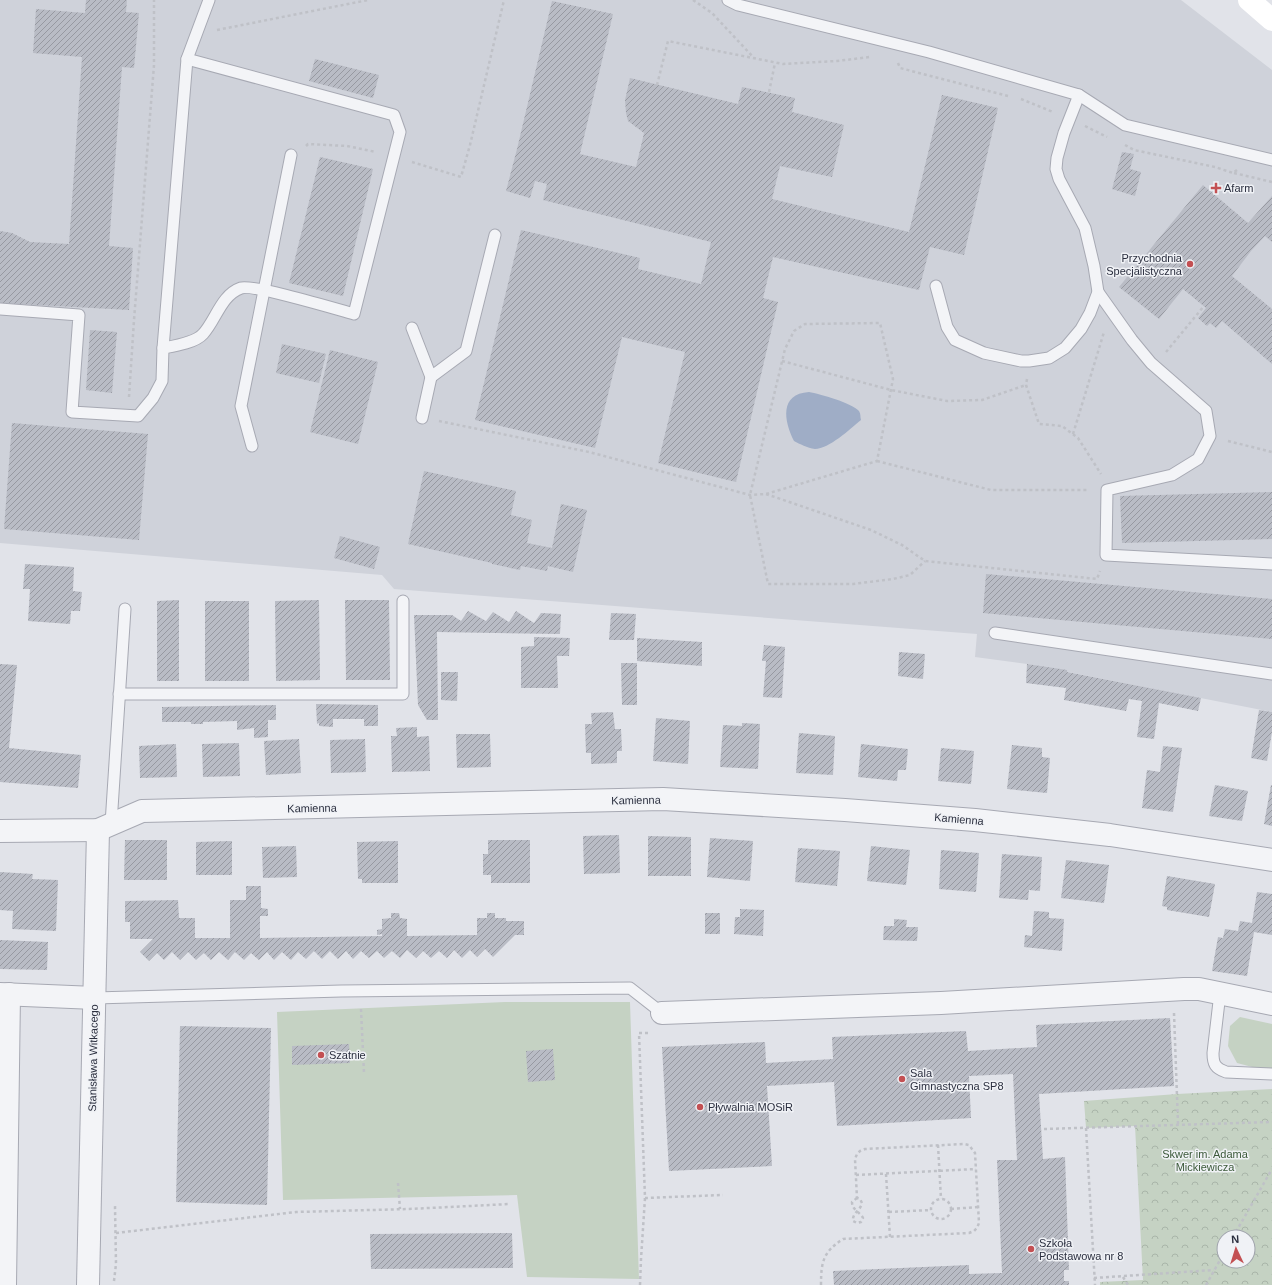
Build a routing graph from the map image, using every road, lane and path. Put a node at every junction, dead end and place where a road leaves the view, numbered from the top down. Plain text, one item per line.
1 (154, 0) edge
2 (209, 0) edge
3 (368, 0) edge
4 (504, 0) edge
5 (693, 0) edge
6 (728, 0) edge
7 (1249, 0) edge
8 (1272, 20) edge
9 (195, 34) junction
10 (877, 56) dead end
11 (754, 58) junction
12 (187, 59) junction
13 (897, 60) dead end
14 (776, 63) junction
15 (657, 85) dead end
16 (769, 92) dead end
17 (1079, 95) junction
18 (1012, 97) dead end
19 (1020, 99) dead end
20 (1069, 119) junction
21 (1110, 138) dead end
22 (1122, 144) dead end
23 (291, 155) joint
24 (394, 156) junction
25 (1258, 157) junction
26 (1272, 160) edge
27 (1233, 173) junction
28 (1272, 182) edge
29 (496, 235) dead end
30 (936, 286) dead end
31 (264, 290) junction
32 (1098, 292) junction
33 (1204, 306) dead end
34 (0, 309) edge
35 (1111, 311) junction
36 (412, 328) dead end
37 (163, 348) junction
38 (782, 361) junction
39 (1029, 362) junction
40 (1154, 366) junction
41 (431, 376) junction
42 (1026, 385) junction
43 (891, 390) junction
44 (128, 415) junction
45 (422, 418) joint
46 (1073, 434) junction
47 (1210, 436) junction
48 (252, 446) dead end
49 (1272, 452) edge
50 (877, 460) junction
51 (1107, 490) junction
52 (766, 494) junction
53 (750, 495) junction
54 (1106, 555) junction
55 (925, 561) junction
56 (1272, 564) edge
57 (403, 601) dead end
58 (125, 609) dead end
59 (995, 633) dead end
60 (1272, 674) edge
61 (119, 694) junction
62 (104, 827) junction
63 (0, 831) edge
64 (1272, 860) edge
65 (360, 991) junction
66 (1220, 993) junction
67 (5, 994) edge
68 (95, 998) junction
69 (1272, 1004) edge
70 (1174, 1011) dead end
71 (662, 1013) joint
72 (651, 1032) dead end
73 (364, 1073) dead end
74 (1272, 1074) edge
75 (1272, 1122) edge
76 (1178, 1124) junction
77 (1086, 1128) junction
78 (1044, 1129) dead end
79 (938, 1145) junction
80 (976, 1168) junction
81 (1272, 1169) edge
82 (939, 1171) junction
83 (886, 1174) junction
84 (856, 1175) junction
85 (398, 1183) dead end
86 (723, 1195) dead end
87 (645, 1198) junction
88 (857, 1198) junction
89 (941, 1199) junction
90 (510, 1204) dead end
91 (978, 1208) junction
92 (400, 1209) junction
93 (951, 1209) junction
94 (931, 1210) junction
95 (858, 1211) junction
96 (889, 1212) junction
97 (1238, 1229) edge
98 (116, 1233) dead end
99 (890, 1237) junction
100 (1216, 1267) edge
101 (1214, 1270) junction
102 (1123, 1276) junction
103 (1094, 1278) junction
104 (5, 1285) edge
105 (88, 1285) edge
106 (640, 1285) edge
107 (821, 1285) edge
108 (1095, 1285) edge
109 (1128, 1285) edge
110 (1206, 1285) edge

1 - 44 path
2 - 9 lane
3 - 9 path
4 - 24 path
5 - 11 path
6 - 17 lane
7 - 8 street
9 - 12 lane
10 - 14 path
11 - 14 path
11 - 15 path
12 - 24 lane
12 - 37 lane
13 - 18 path
14 - 16 path
17 - 20 lane
17 - 25 lane
19 - 20 path
20 - 21 path
20 - 32 lane
22 - 27 path
23 - 24 path
23 - 31 lane
24 - 31 lane
25 - 26 lane
25 - 27 path
27 - 28 path
29 - 41 lane
30 - 39 lane
31 - 37 lane
31 - 48 lane
32 - 35 lane
32 - 39 lane
33 - 40 path
34 - 44 lane
35 - 40 lane
35 - 46 path
36 - 41 lane
37 - 44 lane
38 - 43 path
38 - 43 path
38 - 53 path
39 - 42 path
40 - 47 lane
41 - 45 lane
42 - 43 path
42 - 46 path
43 - 50 path
45 - 53 path
46 - 51 path
47 - 49 path
47 - 51 lane
50 - 51 path
50 - 52 path
51 - 54 lane
52 - 53 path
52 - 55 path
53 - 55 path
54 - 55 path
54 - 56 lane
57 - 61 lane
58 - 61 lane
59 - 60 lane
61 - 62 lane
62 - 63 street, Kamienna
62 - 64 street, Kamienna
62 - 68 street, Stanisława Witkacego
65 - 68 lane
65 - 71 lane
65 - 73 path
66 - 69 street
66 - 71 street
66 - 74 lane
67 - 68 street
67 - 104 street
68 - 105 street, Stanisława Witkacego
70 - 76 path
72 - 87 path
75 - 76 path
76 - 77 path
77 - 78 path
77 - 103 path
79 - 80 path
79 - 82 path
79 - 84 path
80 - 82 path
80 - 91 path
81 - 97 path
82 - 83 path
82 - 89 path
83 - 84 path
83 - 96 path
84 - 88 path
85 - 92 path
86 - 87 path
87 - 106 path
88 - 95 path
88 - 95 path
89 - 93 path
89 - 94 path
90 - 92 path
91 - 93 path
91 - 99 path
92 - 98 path
93 - 94 path
94 - 96 path
95 - 95 path
96 - 99 path
99 - 107 path
100 - 101 path
101 - 102 path
101 - 110 path
102 - 103 path
102 - 109 path
103 - 108 path

